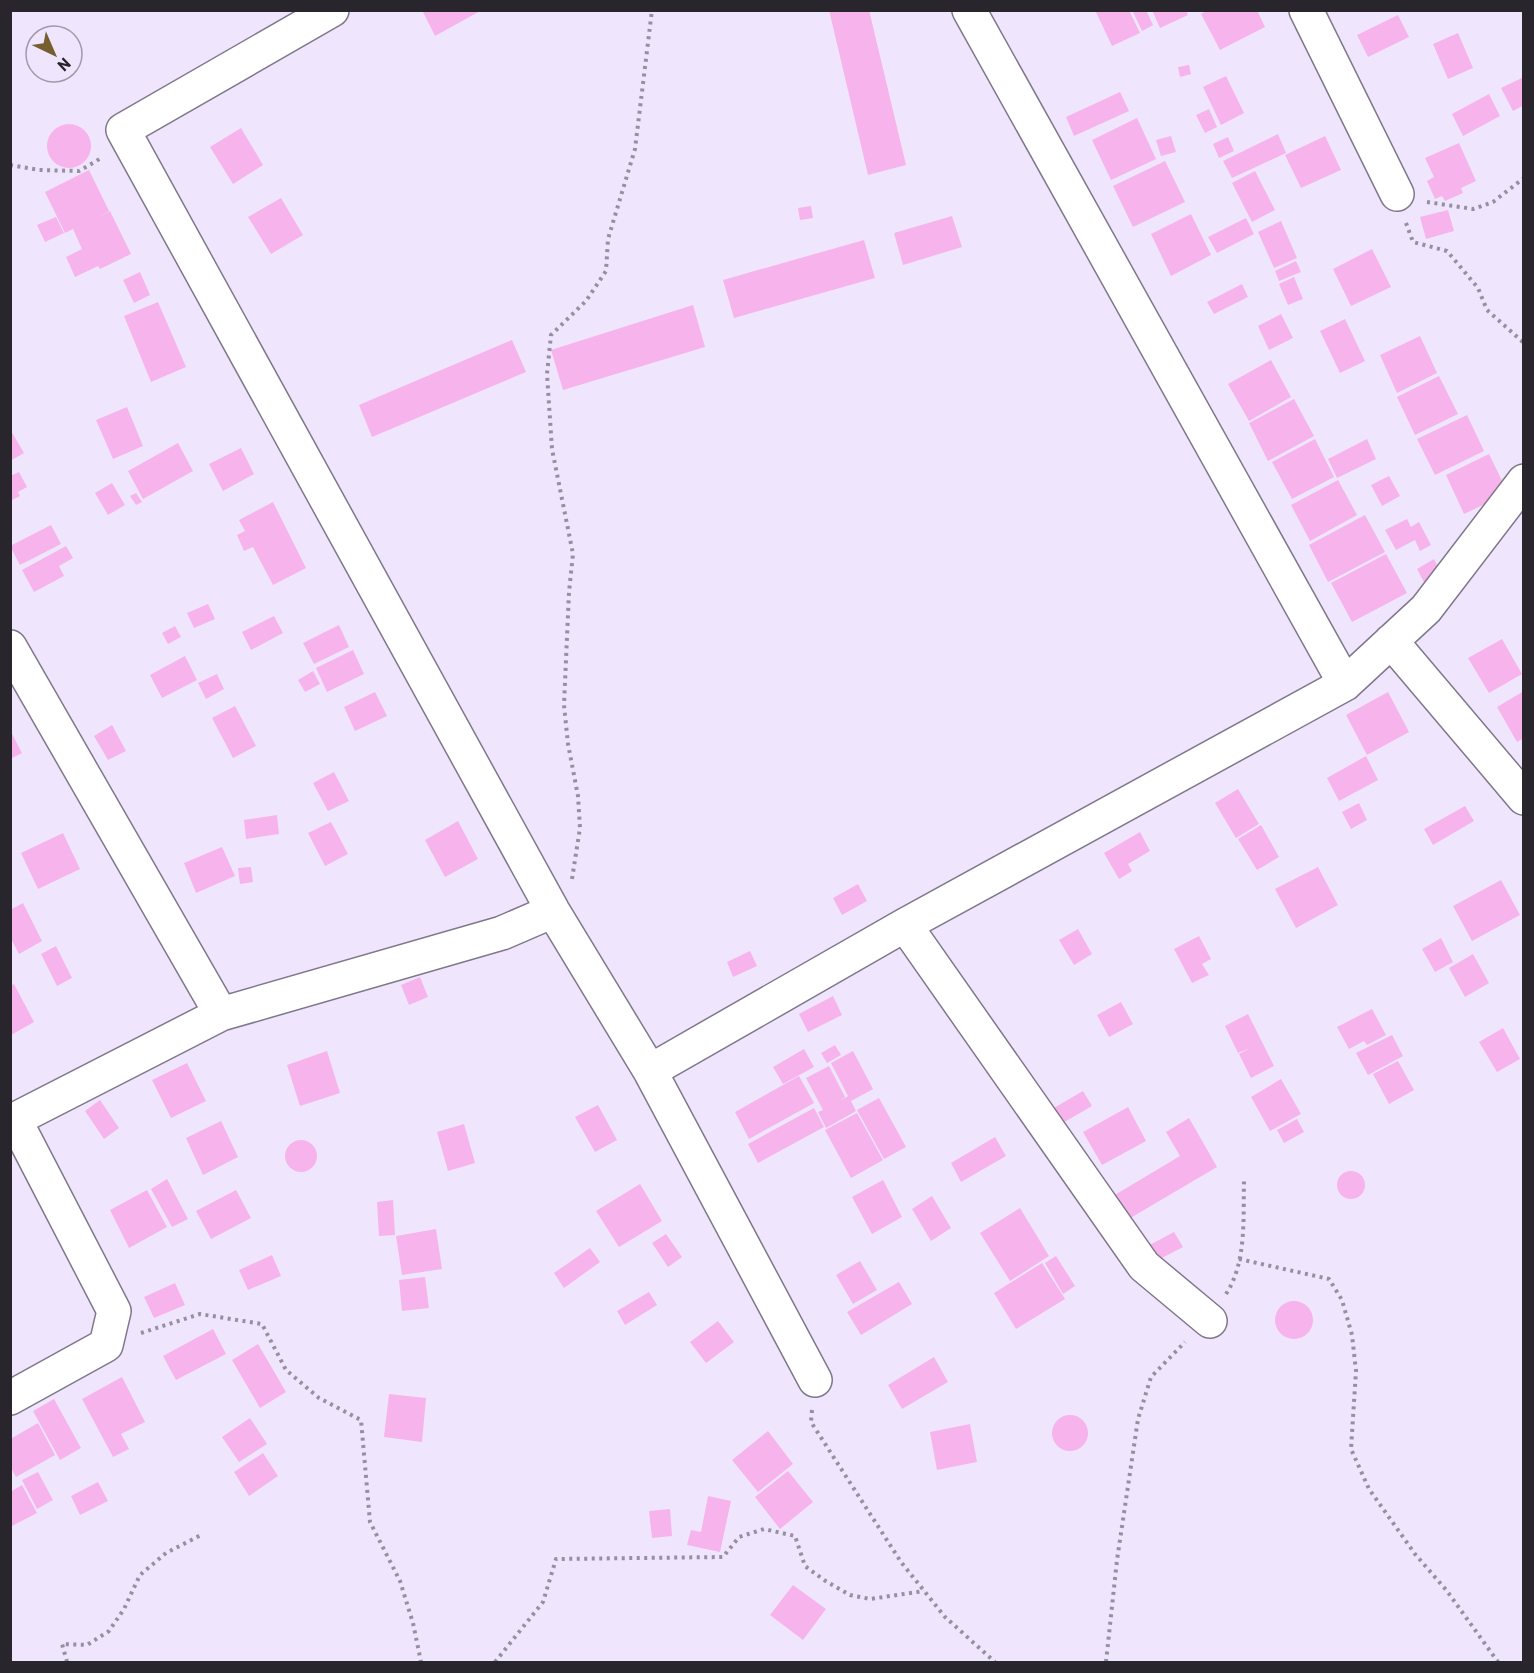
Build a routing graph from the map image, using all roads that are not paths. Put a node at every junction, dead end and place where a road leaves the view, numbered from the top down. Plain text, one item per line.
1 (333, 10) edge
2 (969, 10) edge
3 (1306, 10) edge
4 (1397, 194) road end
5 (1524, 481) edge
6 (1391, 641) junction
7 (10, 647) edge
8 (1345, 684) junction
9 (1524, 798) edge
10 (553, 911) junction
11 (905, 925) junction
12 (221, 1014) junction
13 (650, 1071) junction
14 (13, 1121) edge
15 (1209, 1321) road end
16 (815, 1380) road end
17 (10, 1398) edge

1 - 10 street
2 - 8 street
3 - 4 street
5 - 6 street
6 - 8 street
6 - 9 street
7 - 12 street
8 - 11 street
10 - 12 street
10 - 13 street
11 - 13 street
11 - 15 street
12 - 14 street
13 - 16 street
14 - 17 street

